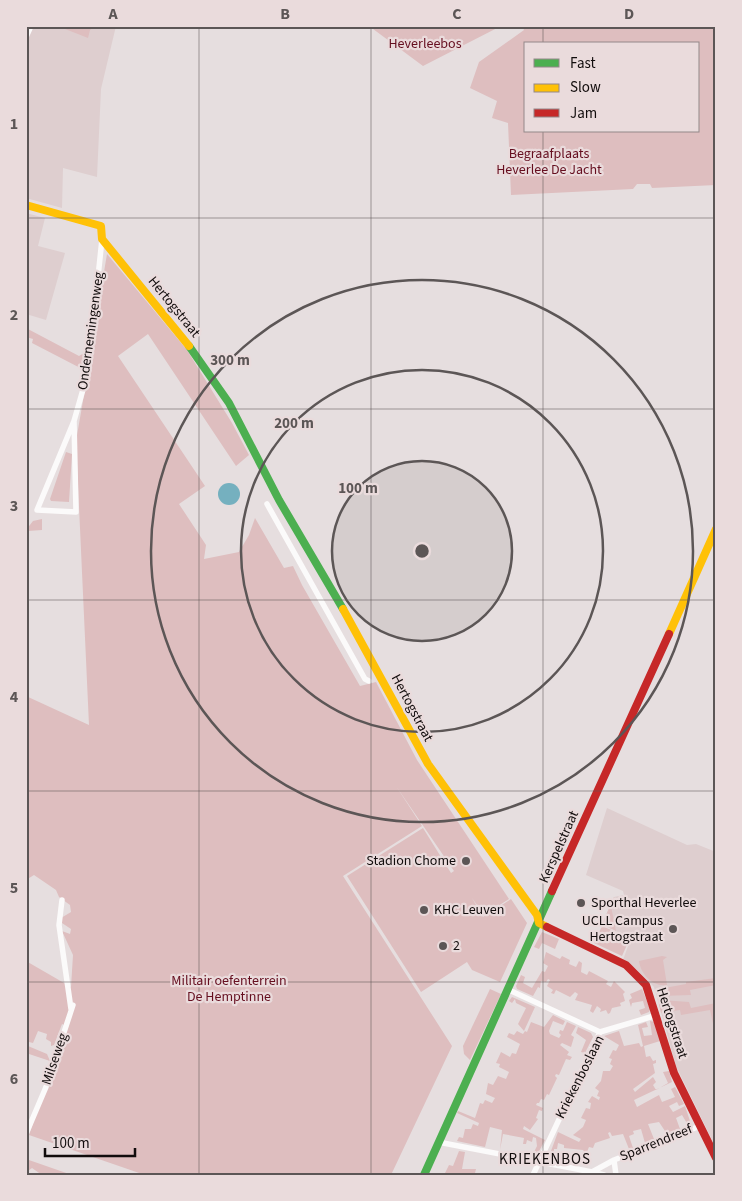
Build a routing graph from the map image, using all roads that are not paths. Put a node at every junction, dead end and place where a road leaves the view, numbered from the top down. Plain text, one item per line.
1 (31, 26) edge
2 (26, 37) edge
3 (26, 205) edge
4 (102, 239) junction
5 (74, 421) junction
6 (267, 504) dead end
7 (716, 529) edge
8 (369, 681) dead end
9 (62, 900) dead end
10 (540, 923) junction
11 (509, 990) junction
12 (657, 1014) junction
13 (600, 1032) junction
14 (700, 1126) junction
15 (26, 1134) edge
16 (438, 1142) junction
17 (716, 1158) edge
18 (614, 1160) junction
19 (539, 1162) junction
20 (592, 1172) junction
21 (424, 1175) edge
22 (533, 1175) edge
23 (604, 1175) edge
24 (616, 1175) edge

1 - 2 street
3 - 4 street, Hertogstraat
4 - 5 street, Ondernemingenweg
4 - 10 street, Hertogstraat
5 - 5 street, Ondernemingenweg
6 - 8 street
7 - 10 street, Kerspelstraat
9 - 15 street, Milseweg
10 - 11 street, Kerspelstraat
10 - 12 street, Hertogstraat
11 - 13 street
11 - 16 street, Kerspelstraat
12 - 13 street, Kriekenboslaan
12 - 14 street, Hertogstraat
13 - 19 street, Kriekenboslaan
14 - 17 street, Hertogstraat
14 - 18 street, Sparrendreef
16 - 19 street
16 - 21 street, Kerspelstraat
18 - 20 street, Sparrendreef
18 - 24 street
19 - 20 street
19 - 22 street, Kriekenboslaan
20 - 23 street

